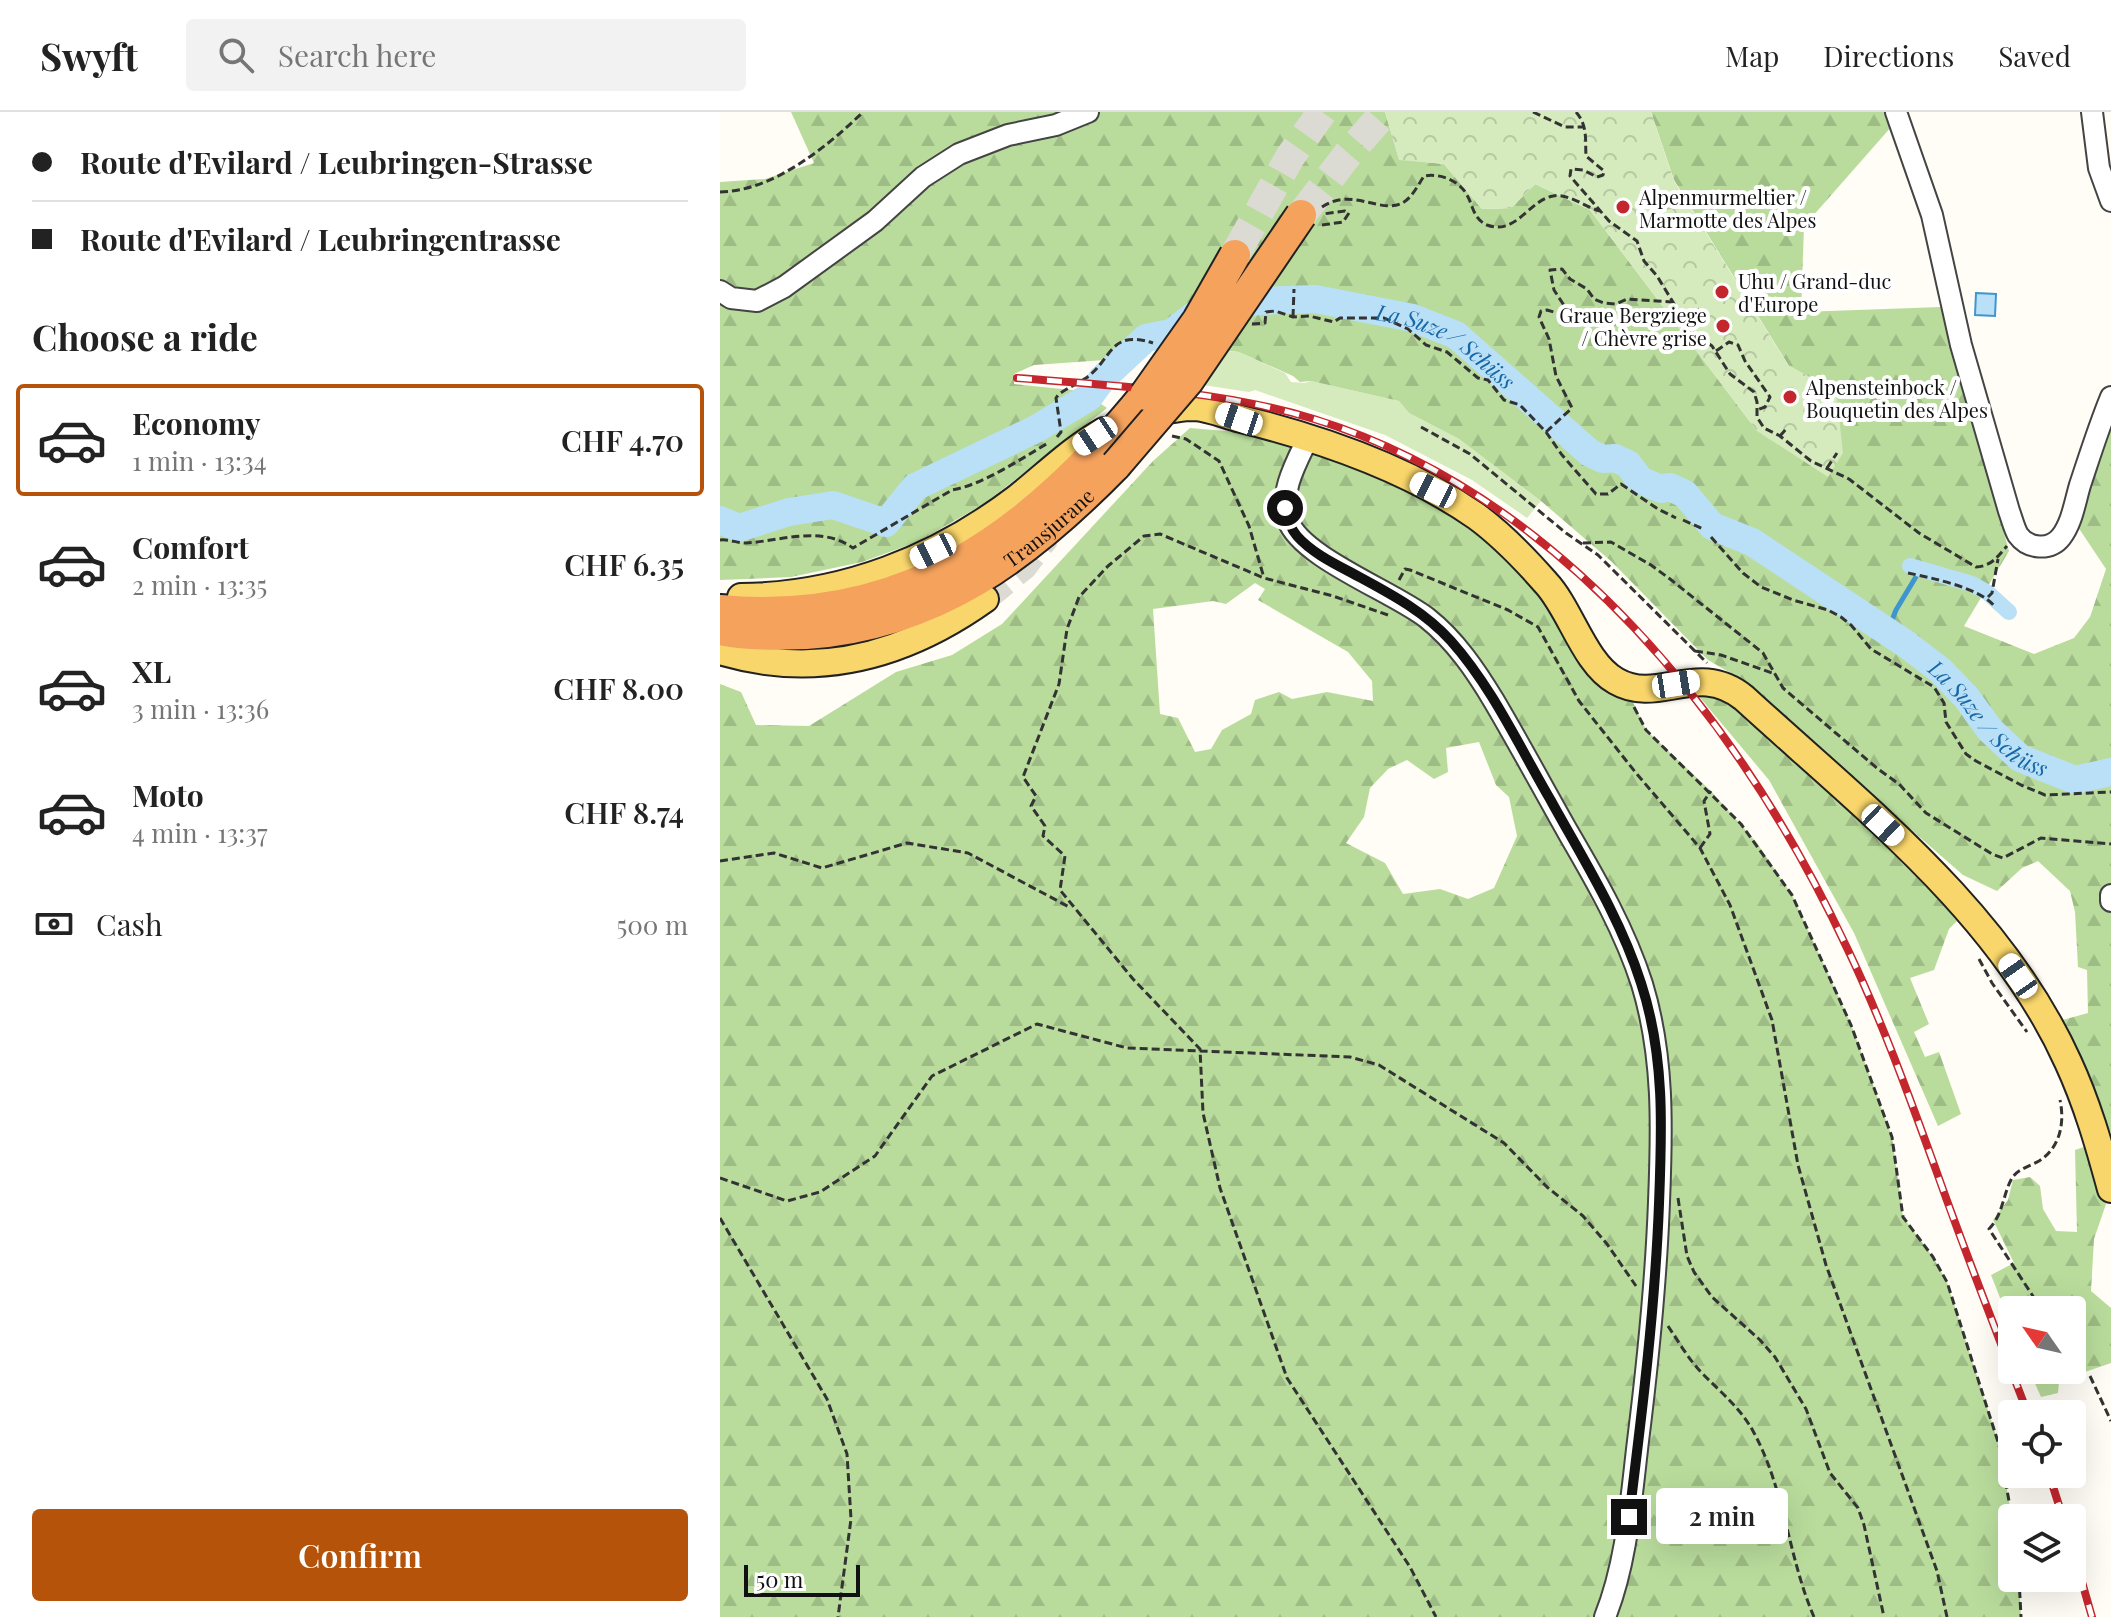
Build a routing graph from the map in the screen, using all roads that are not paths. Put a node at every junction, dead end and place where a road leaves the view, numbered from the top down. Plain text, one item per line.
1 (1088, 112) edge
2 (1896, 112) edge
3 (2092, 112) edge
4 (2111, 201) edge
5 (1306, 218) tunnel mouth
6 (1236, 253) tunnel mouth
7 (720, 291) edge
8 (2111, 397) edge
9 (1308, 438) junction
10 (720, 598) edge
11 (985, 599) tunnel mouth
12 (720, 610) edge
13 (720, 630) edge
14 (720, 651) edge
15 (2111, 895) edge
16 (2111, 901) edge
17 (2111, 1189) edge
18 (1605, 1617) edge

1 - 7 street
2 - 8 street
3 - 4 street
5 - 13 highway, Transjurane, bridge
6 - 12 highway, Transjurane, bridge
9 - 10 main road
9 - 17 main road
9 - 18 street
11 - 14 main road
15 - 16 street

